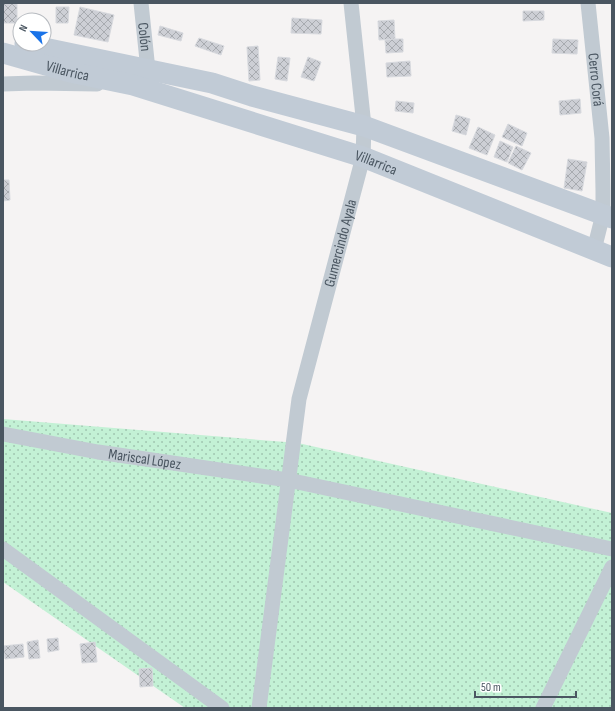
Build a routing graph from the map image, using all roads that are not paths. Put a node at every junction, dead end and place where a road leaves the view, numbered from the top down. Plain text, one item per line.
1 (141, 3) edge
2 (351, 3) edge
3 (588, 3) edge
4 (52, 50) edge
5 (3, 53) edge
6 (148, 70) junction
7 (3, 84) edge
8 (133, 85) junction
9 (364, 126) junction
10 (363, 158) junction
11 (607, 216) edge
12 (603, 254) edge
13 (3, 434) edge
14 (288, 480) junction
15 (3, 549) edge
16 (612, 549) edge
17 (612, 567) edge
18 (222, 708) edge
19 (259, 708) edge
20 (543, 708) edge

1 - 6 street, Colón
2 - 9 street, Gumercindo Ayala
3 - 11 street, Cerro Corá
4 - 6 street, Villarrica
5 - 8 street, Villarrica
6 - 8 street
6 - 9 street, Villarrica
7 - 8 street, Villarrica
8 - 10 street, Villarrica
9 - 10 street, Gumercindo Ayala
9 - 11 street, Villarrica
10 - 12 street, Villarrica
10 - 14 street, Gumercindo Ayala
11 - 12 street, Cerro Corá
13 - 14 street, Mariscal López
14 - 16 street, Mariscal López
14 - 19 street, Gumercindo Ayala
15 - 18 street
17 - 20 street

